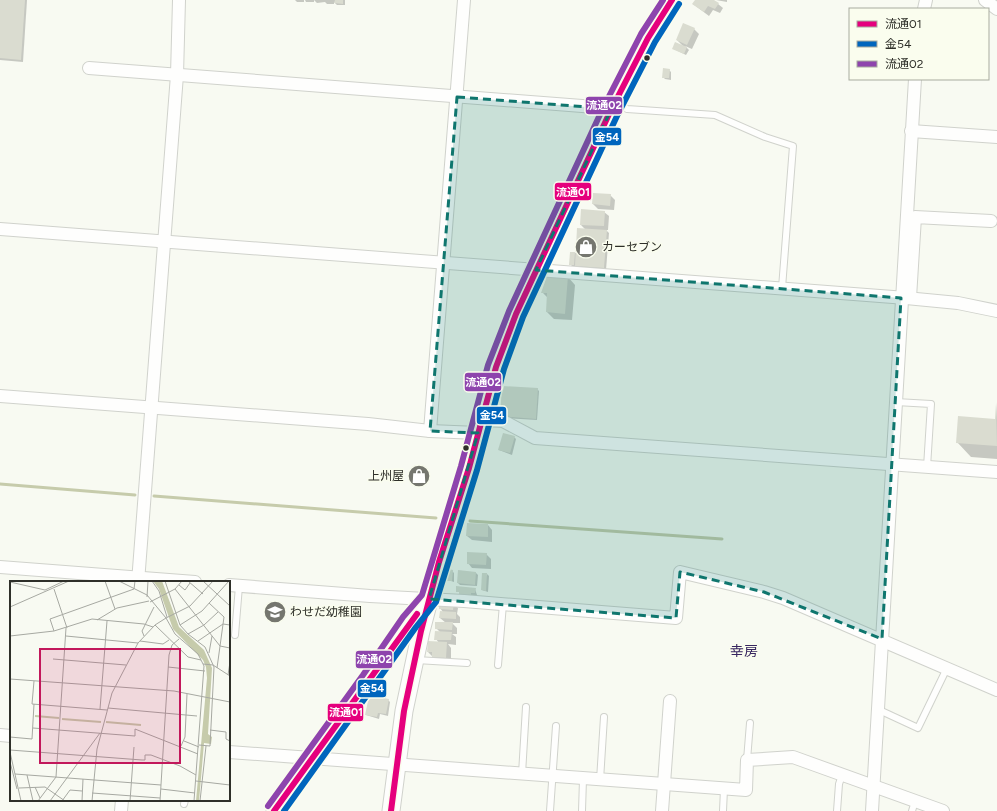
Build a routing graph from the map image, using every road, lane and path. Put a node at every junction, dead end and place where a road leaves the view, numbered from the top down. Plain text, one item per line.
1 (179, 0) edge
2 (464, 0) edge
3 (672, 0) edge
4 (985, 0) edge
5 (997, 9) edge
6 (89, 68) dead end
7 (177, 76) junction
8 (915, 80) edge
9 (457, 97) junction
10 (613, 108) junction
11 (912, 131) junction
12 (997, 137) edge
13 (991, 221) dead end
14 (0, 229) edge
15 (910, 235) junction
16 (164, 242) junction
17 (443, 262) junction
18 (536, 270) junction
19 (782, 288) junction
20 (906, 298) junction
21 (997, 311) edge
22 (0, 396) edge
23 (896, 402) junction
24 (151, 408) junction
25 (480, 426) junction
26 (430, 431) junction
27 (892, 465) junction
28 (927, 467) junction
29 (997, 472) edge
30 (0, 567) edge
31 (138, 580) edge
32 (166, 581) edge
33 (234, 585) edge
34 (429, 599) junction
35 (503, 604) junction
36 (235, 635) dead end
37 (882, 639) junction
38 (414, 660) junction
39 (467, 663) dead end
40 (498, 665) dead end
41 (947, 668) junction
42 (997, 690) edge
43 (670, 701) dead end
44 (526, 707) dead end
45 (877, 709) junction
46 (604, 717) dead end
47 (750, 722) dead end
48 (556, 726) dead end
49 (0, 735) edge
50 (10, 736) edge
51 (230, 752) edge
52 (313, 758) junction
53 (747, 760) junction
54 (396, 765) junction
55 (522, 774) junction
56 (842, 775) junction
57 (553, 776) junction
58 (584, 779) junction
59 (600, 780) junction
60 (664, 785) junction
61 (874, 786) junction
62 (724, 789) junction
63 (122, 801) edge
64 (914, 806) edge
65 (121, 811) edge
66 (274, 811) edge
67 (391, 811) edge
68 (550, 811) edge
69 (582, 811) edge
70 (662, 811) edge
71 (723, 811) edge
72 (837, 811) edge
73 (872, 811) edge
74 (943, 811) edge

1 - 7 street
2 - 9 street
3 - 10 main road
4 - 5 street
6 - 7 street
7 - 9 street
7 - 16 street
8 - 11 street
9 - 10 street
9 - 17 street
10 - 18 main road
10 - 19 lane
11 - 12 street
11 - 15 street
13 - 15 street
14 - 16 street
15 - 20 street
16 - 17 street
16 - 24 street
17 - 18 street
17 - 26 street
18 - 19 street
18 - 25 main road
19 - 20 street
20 - 21 street
20 - 23 street
22 - 24 street
23 - 27 street
23 - 28 lane
24 - 26 street
24 - 31 street
25 - 26 street
25 - 27 street
25 - 34 main road
27 - 28 street
27 - 37 street
28 - 29 street
30 - 31 street
31 - 32 street
33 - 34 street
33 - 36 lane
34 - 35 street
34 - 38 main road
34 - 52 street
35 - 37 street
35 - 40 lane
37 - 41 street
37 - 45 street
38 - 39 lane
38 - 54 main road
41 - 42 street
41 - 45 lane
43 - 60 street
44 - 55 lane
45 - 61 street
46 - 59 lane
47 - 53 lane
48 - 57 lane
49 - 50 street
51 - 52 street
52 - 54 street
52 - 66 street
53 - 56 street
53 - 62 street
54 - 55 street
54 - 67 main road
55 - 57 street
56 - 61 street
56 - 72 lane
57 - 58 street
57 - 68 lane
58 - 59 street
58 - 69 lane
59 - 60 street
60 - 62 street
60 - 70 street
61 - 64 street
61 - 73 street
62 - 71 lane
63 - 65 street
64 - 74 street

